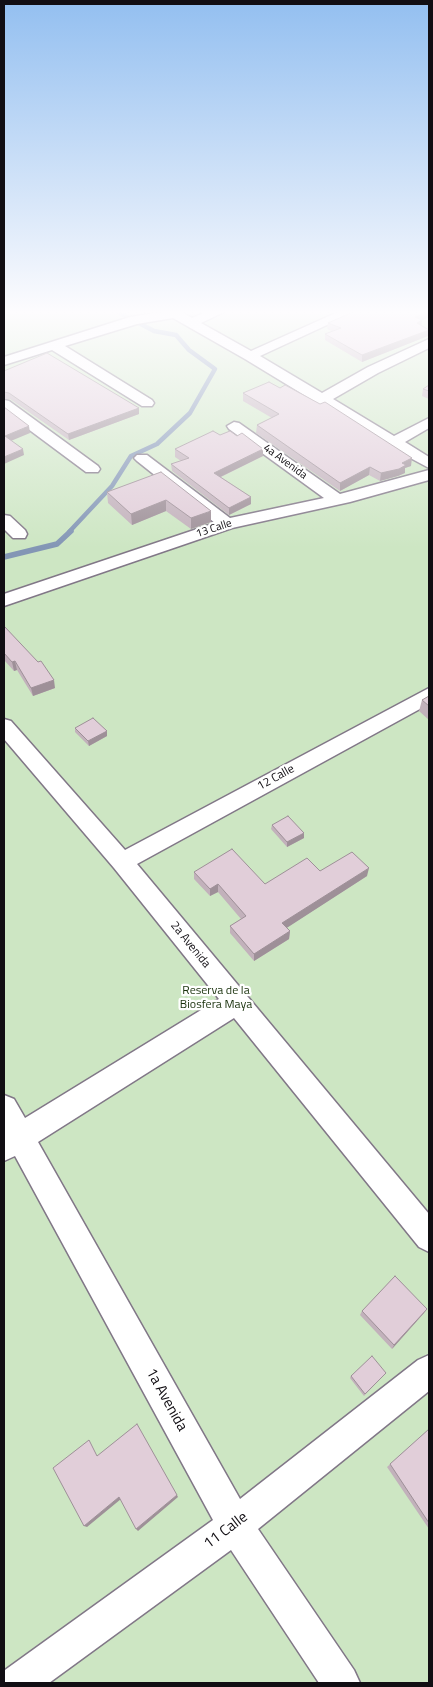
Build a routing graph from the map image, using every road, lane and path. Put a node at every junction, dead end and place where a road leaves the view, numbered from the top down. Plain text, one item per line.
1 (127, 391) edge
2 (306, 391) edge
3 (337, 391) edge
4 (321, 400) junction
5 (147, 403) dead end
6 (4, 404) edge
7 (429, 422) edge
8 (234, 426) dead end
9 (393, 443) junction
10 (142, 458) dead end
11 (429, 463) edge
12 (92, 470) dead end
13 (429, 475) edge
14 (336, 499) junction
15 (4, 520) edge
16 (227, 524) junction
17 (19, 534) dead end
18 (4, 600) edge
19 (429, 695) edge
20 (4, 726) edge
21 (122, 862) junction
22 (237, 1002) junction
23 (4, 1108) edge
24 (12, 1142) edge
25 (429, 1237) edge
26 (429, 1371) edge
27 (235, 1525) junction
28 (18, 1683) edge
29 (341, 1683) edge

1 - 5 street
2 - 4 street
3 - 4 street
4 - 9 street
6 - 12 street
7 - 9 street
8 - 14 street, 4a Avenida
9 - 11 street
10 - 16 street
13 - 14 street, 13 Calle
14 - 16 street, 13 Calle
15 - 17 street
16 - 18 street, 13 Calle
19 - 21 street, 12 Calle
20 - 21 street, 2a Avenida
21 - 22 street, 2a Avenida
22 - 24 street
22 - 25 street, 2a Avenida
23 - 24 street, 1a Avenida
24 - 27 street, 1a Avenida
26 - 27 street, 11 Calle
27 - 28 street, 11 Calle
27 - 29 street, 1a Avenida

